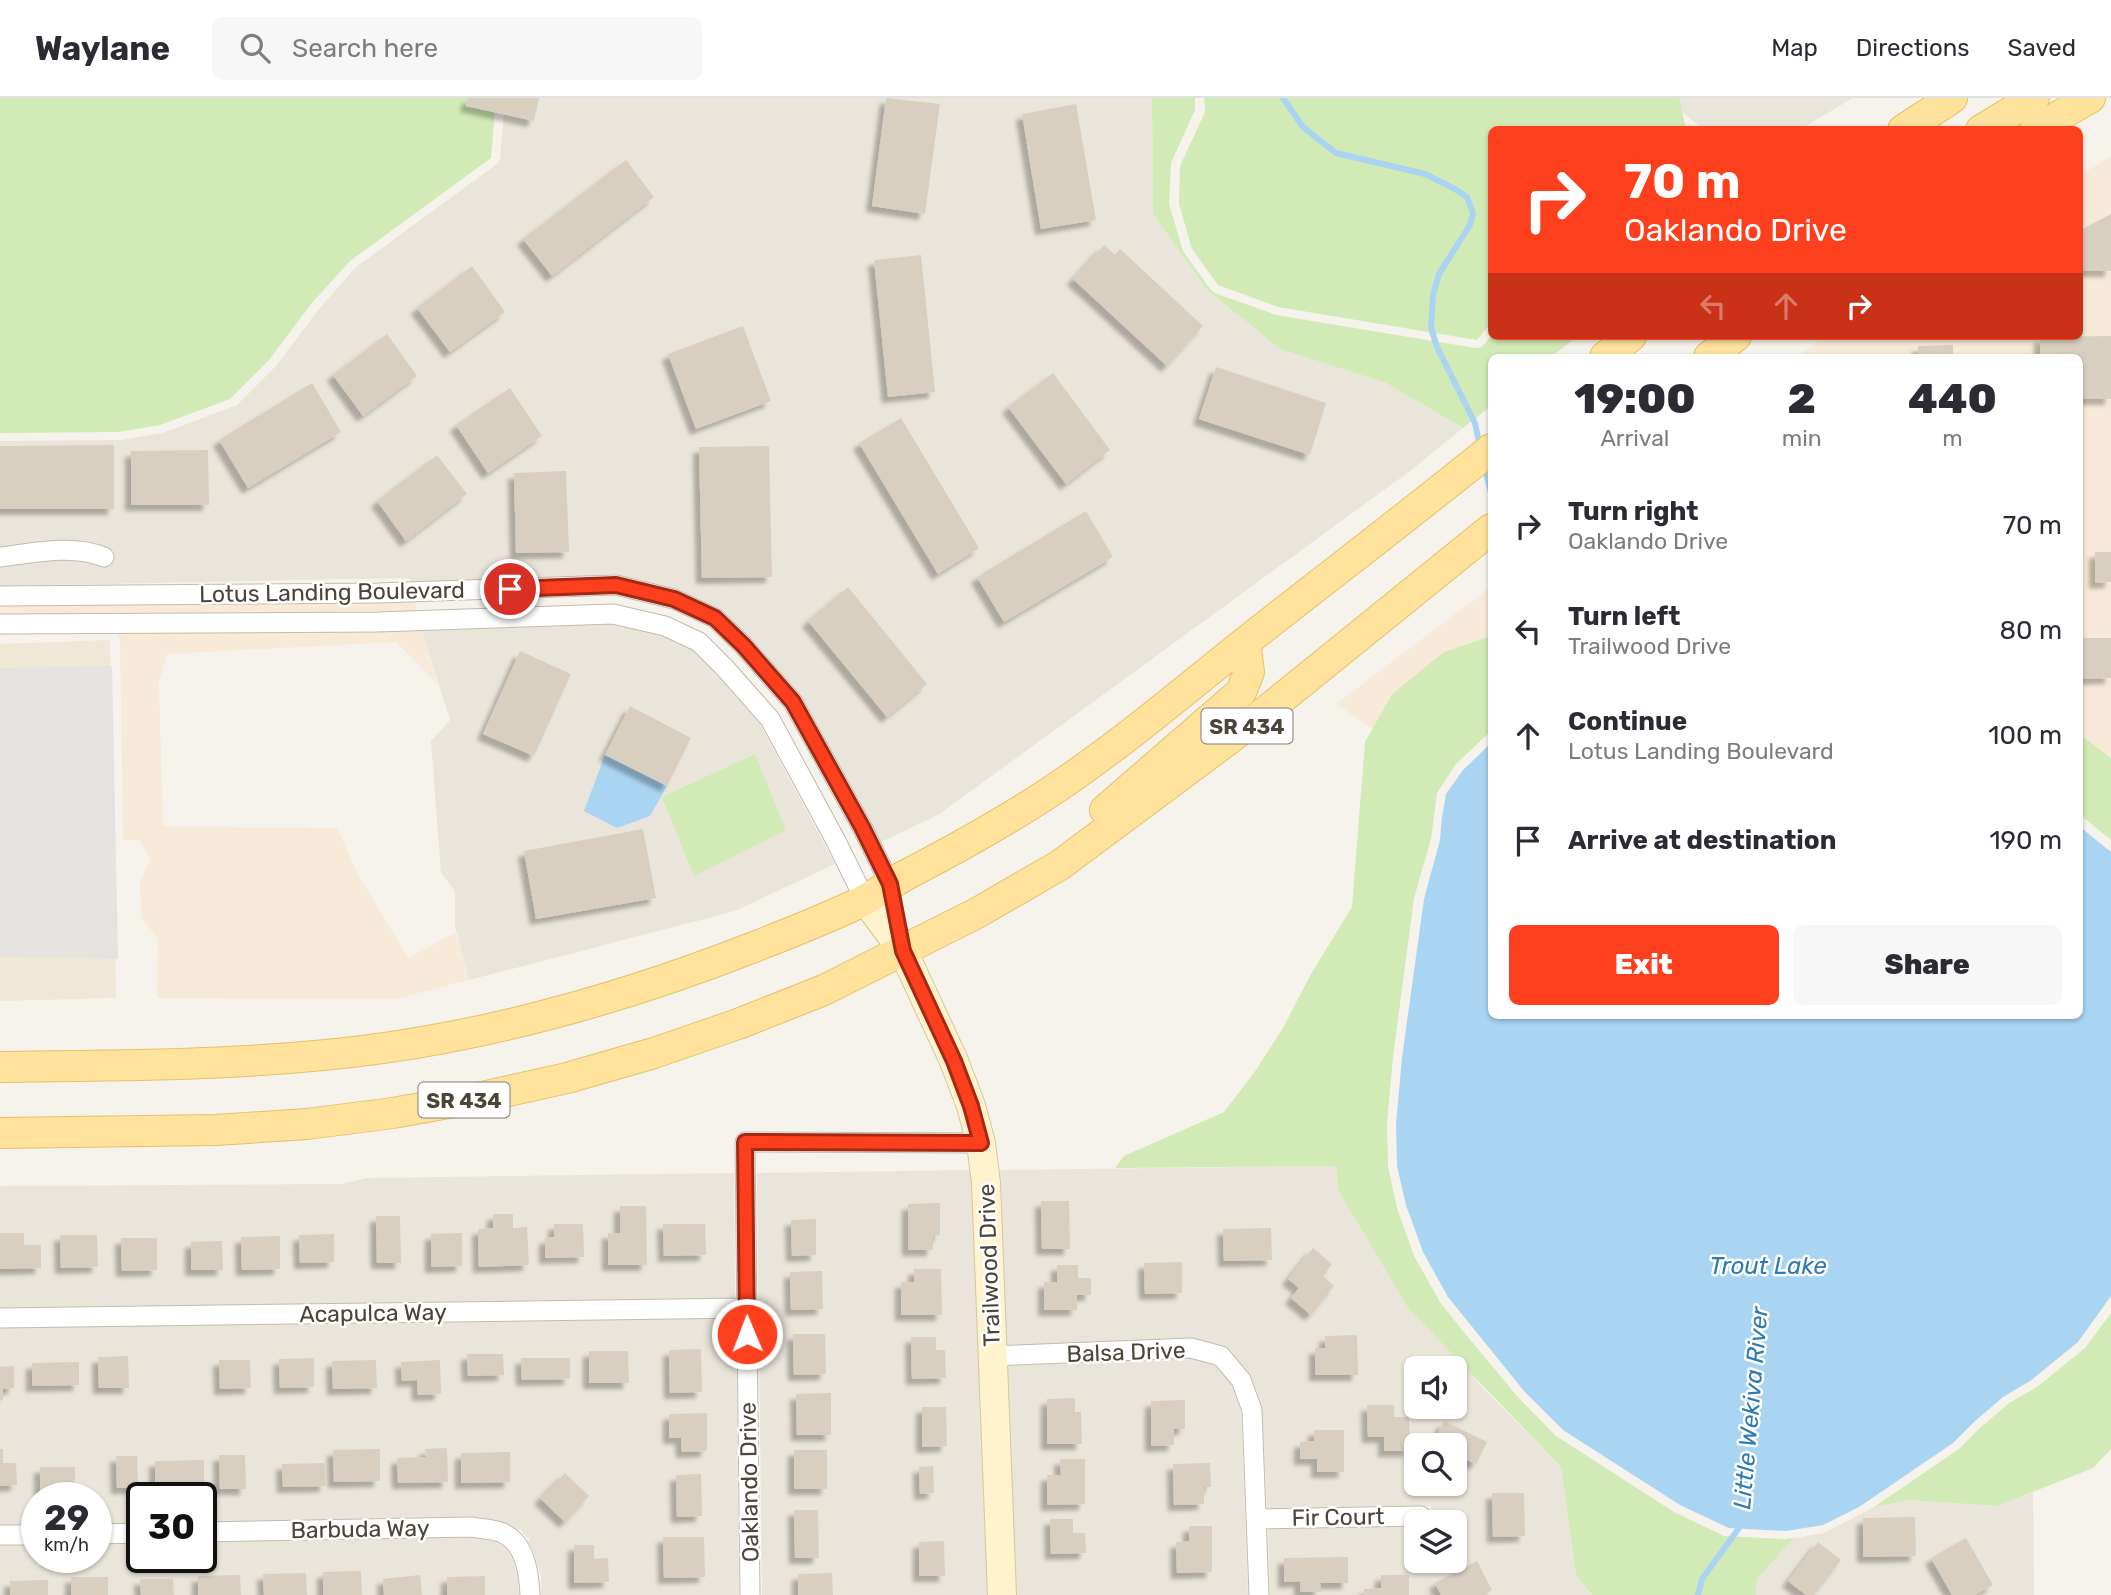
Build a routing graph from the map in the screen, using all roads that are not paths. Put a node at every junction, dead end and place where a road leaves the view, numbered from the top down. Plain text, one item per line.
1 (2034, 98) edge
2 (2090, 98) edge
3 (1988, 126) edge
4 (2042, 126) edge
5 (1626, 340) edge
6 (1731, 340) edge
7 (1609, 354) edge
8 (1713, 354) edge
9 (1488, 451) edge
10 (1488, 531) edge
11 (0, 557) edge
12 (104, 557) dead end
13 (0, 596) edge
14 (0, 624) edge
15 (1245, 643) junction
16 (1060, 865) junction
17 (890, 884) junction
18 (865, 900) junction
19 (903, 951) junction
20 (0, 1067) edge
21 (0, 1133) edge
22 (981, 1143) junction
23 (747, 1308) junction
24 (0, 1318) edge
25 (992, 1356) junction
26 (1404, 1516) edge
27 (1256, 1519) junction
28 (217, 1532) edge
29 (0, 1535) edge
30 (21, 1535) edge
31 (530, 1595) edge
32 (751, 1595) edge
33 (1002, 1595) edge
34 (1259, 1595) edge

1 - 3 main road
2 - 4 main road
5 - 7 main road
6 - 8 main road
9 - 15 main road, SR 434
10 - 16 main road, SR 434
11 - 12 street
13 - 17 street, Lotus Landing Boulevard
14 - 18 street, Lotus Landing Boulevard
15 - 16 main road
15 - 17 main road, SR 434
16 - 19 main road, SR 434
17 - 18 main road, SR 434
17 - 19 street, Trailwood Drive
18 - 19 street, Trailwood Drive
18 - 20 main road, SR 434
19 - 21 main road, SR 434
19 - 22 street, Trailwood Drive
22 - 23 street, Oaklando Drive
22 - 25 street, Trailwood Drive
23 - 24 street, Acapulca Way
23 - 32 street, Oaklando Drive
25 - 27 street, Balsa Drive
25 - 33 street, Trailwood Drive
26 - 27 street, Fir Court
27 - 34 street, Balsa Drive
28 - 31 street, Barbuda Way
29 - 30 street

